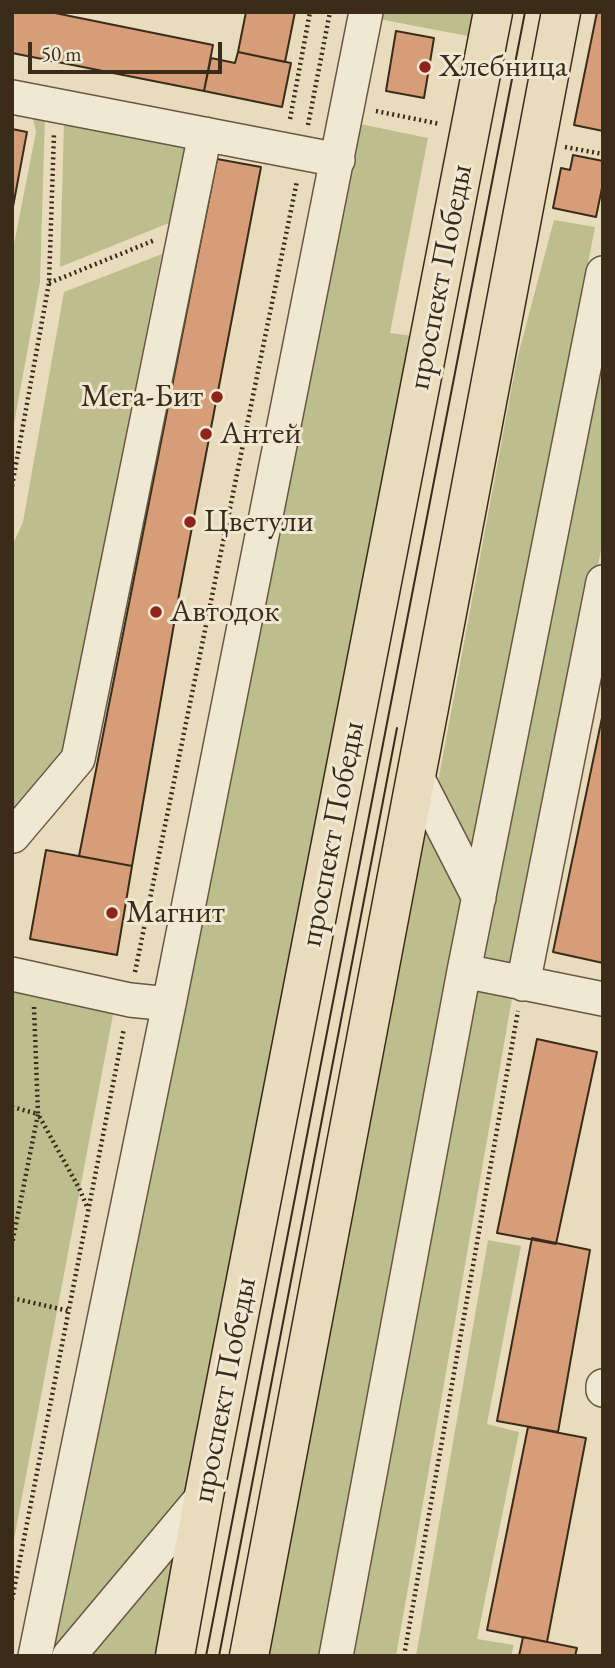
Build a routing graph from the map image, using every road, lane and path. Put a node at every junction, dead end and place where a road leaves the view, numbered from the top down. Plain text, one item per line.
1 (310, 12) edge
2 (330, 12) edge
3 (366, 12) edge
4 (493, 12) edge
5 (561, 12) edge
6 (12, 97) edge
7 (55, 106) junction
8 (290, 120) dead end
9 (205, 134) junction
10 (302, 152) junction
11 (338, 160) junction
12 (187, 227) junction
13 (603, 273) edge
14 (49, 283) junction
15 (12, 486) edge
16 (603, 582) edge
17 (416, 775) junction
18 (12, 836) edge
19 (479, 898) junction
20 (464, 971) junction
21 (24, 976) edge
22 (523, 984) junction
23 (603, 999) edge
24 (130, 1000) junction
25 (169, 1004) junction
26 (12, 1107) edge
27 (38, 1114) junction
28 (89, 1209) junction
29 (12, 1244) edge
30 (12, 1298) edge
31 (69, 1311) junction
32 (204, 1495) junction
33 (12, 1600) edge
34 (28, 1649) edge
35 (69, 1656) edge
36 (175, 1656) edge
37 (249, 1656) edge
38 (337, 1656) edge
39 (404, 1656) edge

1 - 8 path
2 - 10 path
3 - 11 street
4 - 32 main road, проспект Победы
5 - 17 main road
6 - 7 street
7 - 9 street
7 - 14 path
9 - 10 street
9 - 12 street
10 - 11 street
10 - 24 path
11 - 25 street
12 - 14 path
12 - 18 street
13 - 19 street
14 - 15 path
16 - 22 street
17 - 19 street
17 - 37 main road
19 - 20 street
20 - 22 street
20 - 38 street
21 - 24 street
21 - 27 path
22 - 23 street
22 - 39 path
24 - 25 street
24 - 28 path
25 - 34 street
26 - 27 path
27 - 28 path
27 - 29 path
28 - 31 path
30 - 31 path
31 - 33 path
32 - 35 street
32 - 36 main road, проспект Победы

